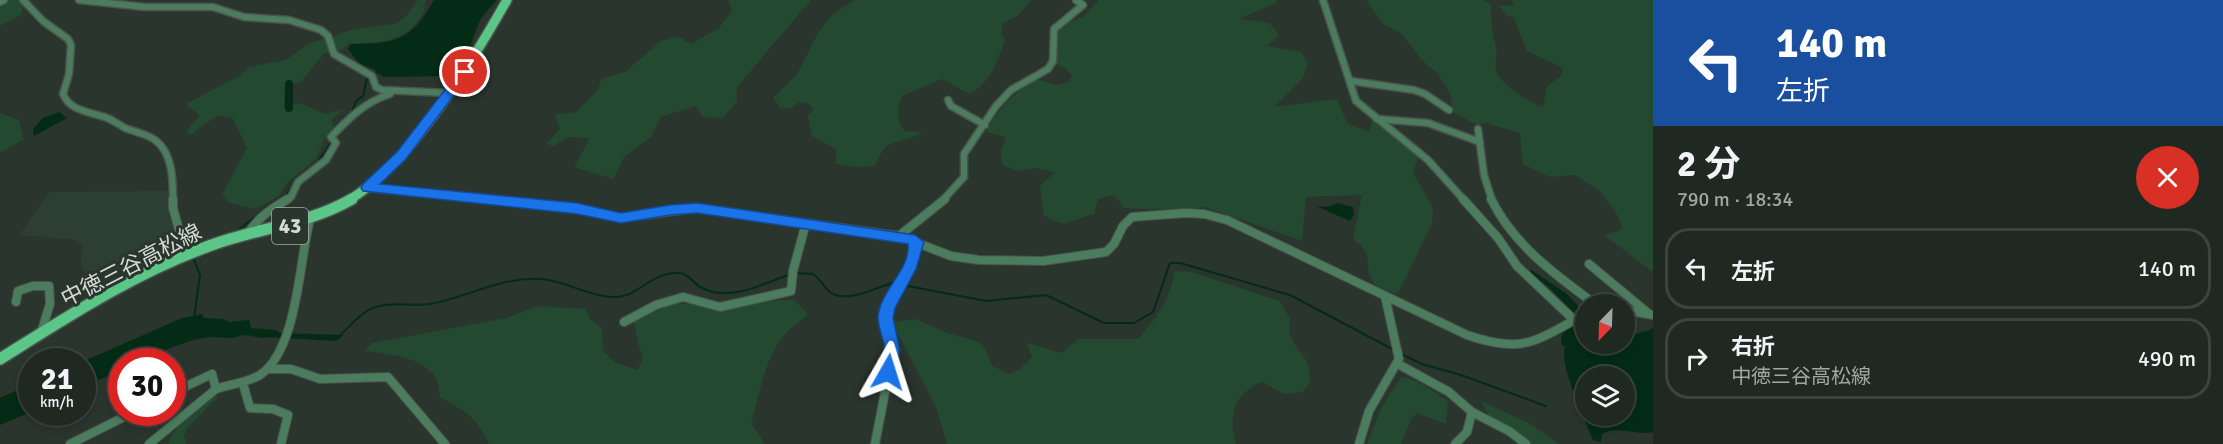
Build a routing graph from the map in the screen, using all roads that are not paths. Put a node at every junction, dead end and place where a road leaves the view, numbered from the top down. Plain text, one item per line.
1 (4, 0) edge
2 (23, 0) edge
3 (79, 0) edge
4 (507, 0) edge
5 (1076, 0) edge
6 (1323, 0) edge
7 (0, 2) edge
8 (1351, 81) junction
9 (396, 93) junction
10 (449, 93) junction
11 (948, 100) dead end
12 (1449, 110) dead end
13 (1377, 119) junction
14 (985, 125) junction
15 (1478, 129) dead end
16 (1480, 142) junction
17 (368, 188) junction
18 (310, 219) junction
19 (807, 223) junction
20 (1512, 235) junction
21 (247, 236) junction
22 (899, 236) junction
23 (1498, 238) junction
24 (917, 242) junction
25 (186, 255) junction
26 (1589, 264) dead end
27 (1582, 294) edge
28 (1385, 296) junction
29 (16, 302) dead end
30 (1635, 312) edge
31 (1650, 314) edge
32 (1573, 319) joint
33 (624, 322) dead end
34 (41, 333) junction
35 (1398, 357) junction
36 (0, 359) edge
37 (268, 369) junction
38 (243, 384) junction
39 (186, 387) edge
40 (216, 388) junction
41 (1472, 411) junction
42 (108, 425) edge
43 (70, 444) edge
44 (149, 444) edge
45 (281, 444) edge
46 (445, 444) edge
47 (875, 444) edge
48 (1359, 444) edge
49 (1455, 444) edge
50 (1526, 444) edge

1 - 7 street
2 - 25 street
3 - 9 street
4 - 10 main road, 中徳三谷高松線 / 43
5 - 14 street
6 - 8 street
8 - 12 street
8 - 13 street
9 - 10 street
9 - 21 street
10 - 17 main road, 中徳三谷高松線 / 43
11 - 14 street
13 - 16 street
13 - 23 street
14 - 22 street
15 - 16 street
16 - 20 street
17 - 18 main road, 中徳三谷高松線 / 43
17 - 19 street
18 - 21 main road, 中徳三谷高松線 / 43
18 - 37 street
19 - 22 street
19 - 33 street
20 - 23 street
20 - 27 street
21 - 25 main road, 中徳三谷高松線 / 43
22 - 24 street
23 - 32 street
24 - 28 street
24 - 47 street
25 - 34 main road, 中徳三谷高松線 / 43
26 - 31 street
28 - 32 street
28 - 35 street
29 - 34 street
30 - 31 street
34 - 36 main road, 中徳三谷高松線 / 43
35 - 41 street
35 - 48 street
37 - 38 street
37 - 46 street
38 - 40 street
38 - 45 street
39 - 40 street
40 - 44 street
41 - 49 street
41 - 50 street
42 - 43 street

